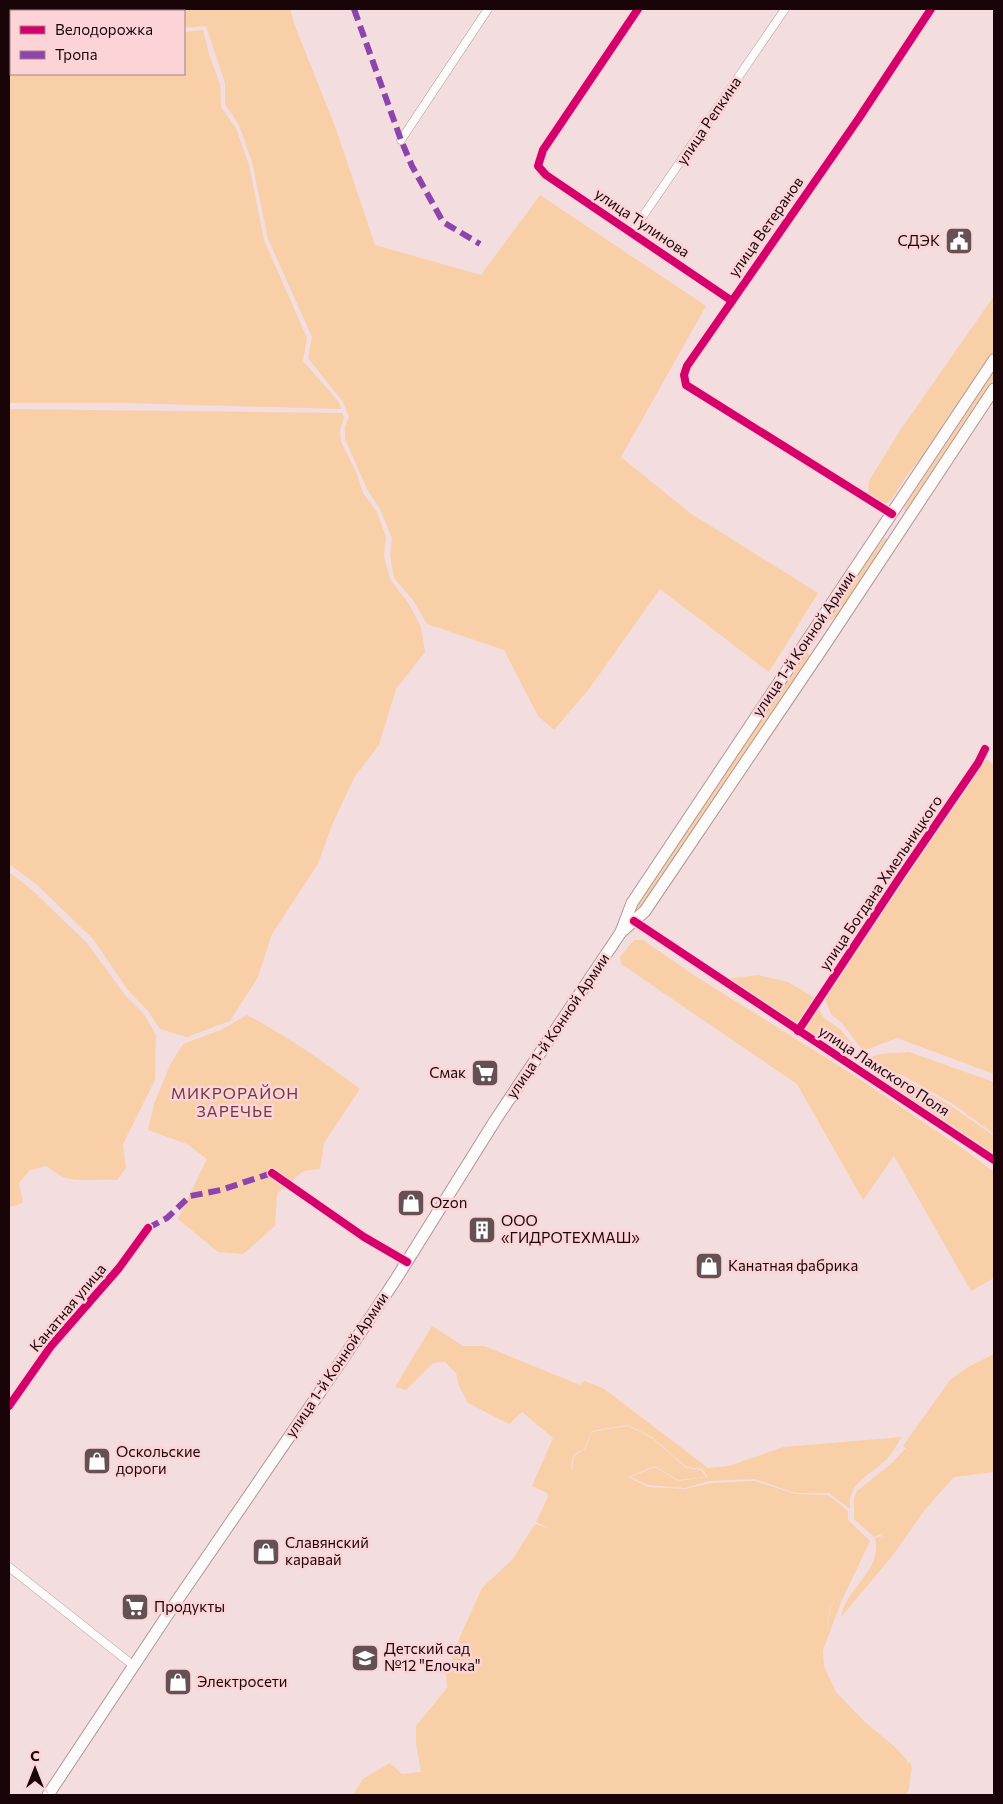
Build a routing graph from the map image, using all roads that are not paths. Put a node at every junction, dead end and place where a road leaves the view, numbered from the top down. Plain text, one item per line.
1 (488, 9) edge
2 (638, 9) edge
3 (785, 9) edge
4 (931, 9) edge
5 (401, 140) dead end
6 (632, 232) junction
7 (732, 300) junction
8 (994, 360) edge
9 (994, 389) edge
10 (891, 516) junction
11 (904, 526) junction
12 (814, 630) junction
13 (828, 639) junction
14 (985, 749) dead end
15 (634, 921) junction
16 (621, 932) junction
17 (798, 1031) junction
18 (994, 1160) edge
19 (272, 1174) dead end
20 (148, 1228) dead end
21 (406, 1262) junction
22 (9, 1406) edge
23 (9, 1567) edge
24 (134, 1666) junction
25 (48, 1795) edge

1 - 5 street
2 - 6 street, улица Тулинова
3 - 6 street, улица Репкина
4 - 7 street, улица Ветеранов
6 - 7 street, улица Тулинова
7 - 10 street, улица Ветеранов
8 - 10 main road, улица 1-й Конной Армии
9 - 11 main road, улица 1-й Конной Армии
10 - 11 main road
10 - 12 main road, улица 1-й Конной Армии
11 - 13 main road, улица 1-й Конной Армии
12 - 13 main road
12 - 16 main road, улица 1-й Конной Армии
13 - 15 main road, улица 1-й Конной Армии
14 - 17 street, улица Богдана Хмельницкого
15 - 16 main road, улица 1-й Конной Армии
15 - 17 street, улица Ламского Поля
16 - 21 main road, улица 1-й Конной Армии
17 - 18 street, улица Ламского Поля
19 - 21 street
20 - 22 street, Канатная улица
21 - 24 main road, улица 1-й Конной Армии
23 - 24 street
24 - 25 main road, улица 1-й Конной Армии

